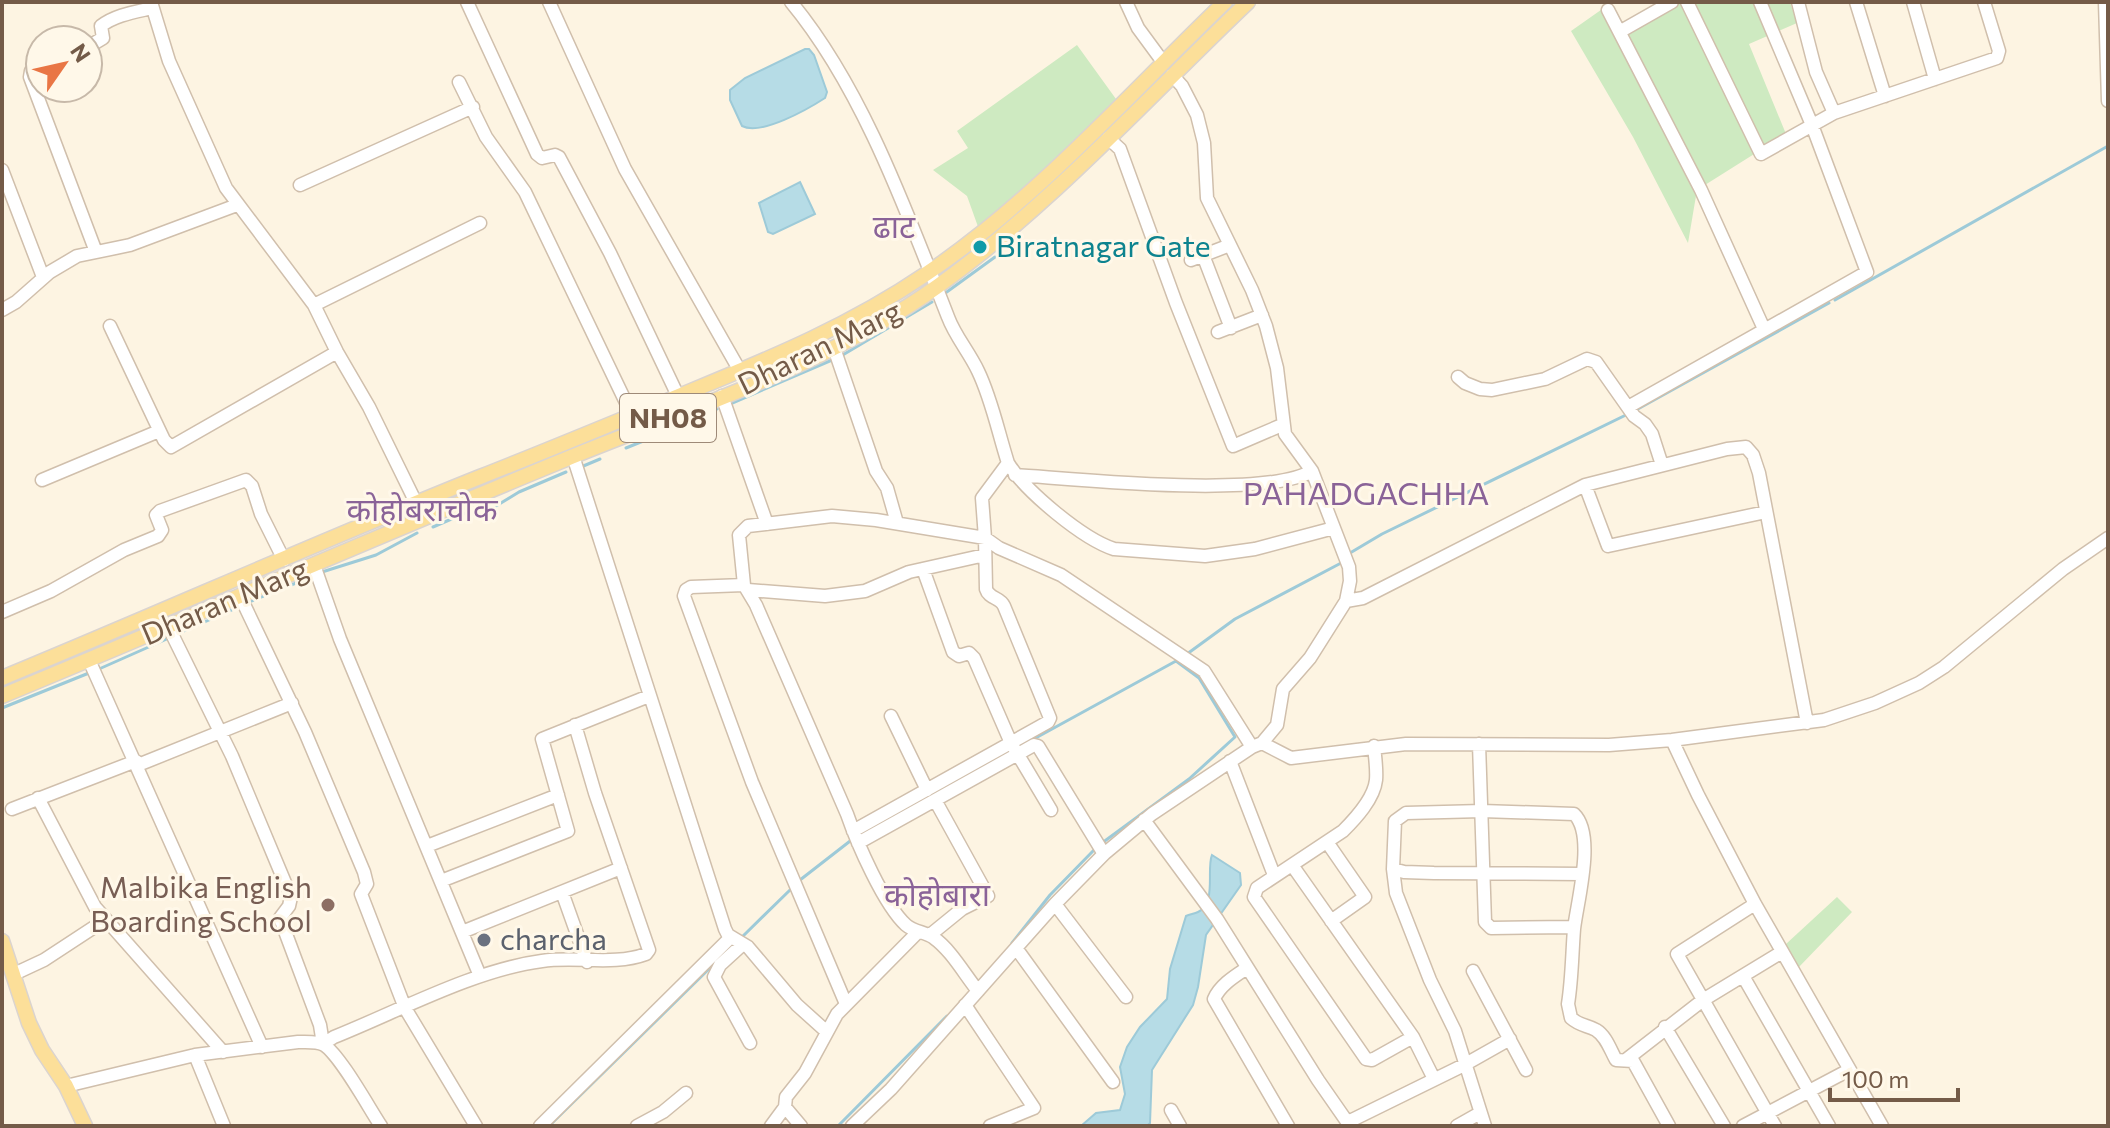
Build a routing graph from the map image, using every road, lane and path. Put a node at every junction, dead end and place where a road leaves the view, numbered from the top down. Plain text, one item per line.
1 (467, 2) edge
2 (549, 2) edge
3 (791, 2) edge
4 (1126, 2) edge
5 (1225, 2) edge
6 (1248, 2) edge
7 (1672, 2) edge
8 (1687, 2) edge
9 (1760, 2) edge
10 (1798, 2) edge
11 (1856, 2) edge
12 (1913, 2) edge
13 (1984, 2) edge
14 (2105, 2) edge
15 (152, 5) edge
16 (1608, 10) dead end
17 (103, 24) edge
18 (1621, 31) junction
19 (1163, 62) junction
20 (1172, 75) junction
21 (1935, 79) junction
22 (459, 82) dead end
23 (1885, 96) junction
24 (2108, 101) edge
25 (40, 104) edge
26 (473, 107) junction
27 (1834, 113) junction
28 (1812, 125) junction
29 (1108, 138) junction
30 (2, 170) edge
31 (300, 185) dead end
32 (237, 205) junction
33 (480, 223) dead end
34 (1230, 245) junction
35 (96, 252) junction
36 (930, 272) junction
37 (43, 277) junction
38 (937, 287) junction
39 (314, 305) junction
40 (2, 310) edge
41 (1262, 315) junction
42 (110, 326) dead end
43 (1764, 329) junction
44 (834, 348) junction
45 (337, 352) junction
46 (740, 371) junction
47 (1458, 377) dead end
48 (678, 396) junction
49 (722, 396) junction
50 (1631, 412) junction
51 (632, 415) junction
52 (1282, 425) junction
53 (159, 431) junction
54 (573, 456) junction
55 (1662, 465) junction
56 (1012, 469) junction
57 (1312, 471) junction
58 (42, 480) dead end
59 (1585, 485) junction
60 (416, 502) junction
61 (1766, 512) junction
62 (423, 517) junction
63 (897, 523) junction
64 (767, 524) junction
65 (1334, 528) junction
66 (985, 538) junction
67 (2108, 538) edge
68 (985, 555) junction
69 (284, 560) junction
70 (314, 565) junction
71 (923, 569) junction
72 (746, 588) junction
73 (240, 596) junction
74 (1346, 601) junction
75 (2, 612) edge
76 (168, 626) junction
77 (89, 660) junction
78 (2, 678) edge
79 (2, 696) edge
80 (649, 696) junction
81 (292, 703) junction
82 (891, 716) dead end
83 (1807, 723) junction
84 (575, 725) junction
85 (220, 732) junction
86 (1672, 740) junction
87 (1479, 744) junction
88 (1257, 745) junction
89 (1374, 746) junction
90 (1014, 748) junction
91 (1230, 761) junction
92 (137, 763) junction
93 (558, 795) junction
94 (931, 795) junction
95 (38, 798) junction
96 (12, 809) dead end
97 (1051, 810) dead end
98 (1482, 811) junction
99 (1144, 820) junction
100 (856, 837) junction
101 (1327, 842) junction
102 (427, 846) junction
103 (1104, 854) junction
104 (1292, 865) junction
105 (621, 868) junction
106 (1393, 869) junction
107 (1483, 873) junction
108 (1582, 874) junction
109 (1274, 875) junction
110 (441, 881) junction
111 (562, 892) junction
112 (1055, 904) junction
113 (1755, 904) junction
114 (105, 920) junction
115 (1331, 921) junction
116 (1574, 927) junction
117 (462, 932) junction
118 (924, 934) junction
119 (737, 940) junction
120 (2, 941) edge
121 (1016, 948) junction
122 (1782, 952) junction
123 (587, 962) junction
124 (1247, 968) junction
125 (1473, 971) dead end
126 (14, 974) junction
127 (480, 976) junction
128 (1743, 976) junction
129 (978, 991) junction
130 (1126, 997) dead end
131 (1703, 1000) junction
132 (846, 1004) junction
133 (965, 1005) junction
134 (405, 1008) junction
135 (1665, 1027) junction
136 (827, 1032) junction
137 (1413, 1037) junction
138 (1510, 1039) junction
139 (750, 1043) dead end
140 (323, 1044) junction
141 (262, 1047) junction
142 (223, 1052) junction
143 (195, 1055) junction
144 (1627, 1059) junction
145 (1464, 1065) junction
146 (1526, 1070) dead end
147 (1849, 1070) junction
148 (1434, 1079) junction
149 (1113, 1082) dead end
150 (66, 1086) junction
151 (1809, 1091) junction
152 (686, 1093) dead end
153 (785, 1107) junction
154 (1171, 1110) dead end
155 (663, 1112) junction
156 (1768, 1114) junction
157 (1482, 1120) edge
158 (1349, 1124) edge
159 (85, 1126) edge
160 (224, 1126) edge
161 (381, 1126) edge
162 (476, 1126) edge
163 (540, 1126) edge
164 (637, 1126) edge
165 (670, 1126) edge
166 (771, 1126) edge
167 (801, 1126) edge
168 (852, 1126) edge
169 (990, 1126) edge
170 (1180, 1126) edge
171 (1288, 1126) edge
172 (1457, 1126) edge
173 (1669, 1126) edge
174 (1724, 1126) edge
175 (1743, 1126) edge
176 (1775, 1126) edge
177 (1829, 1126) edge
178 (1882, 1126) edge

1 - 48 street
2 - 46 street
3 - 36 street
4 - 19 street
5 - 19 main road, Dharan Marg / NH08
6 - 20 main road, Dharan Marg / NH08
7 - 18 street
8 - 28 street
9 - 28 street
10 - 27 street
11 - 23 street
12 - 21 street
13 - 21 street
14 - 24 street
15 - 17 street
15 - 32 street
16 - 18 street
18 - 43 street
19 - 36 main road, Dharan Marg / NH08
20 - 29 main road, Dharan Marg / NH08
20 - 34 street
21 - 23 street
22 - 26 street
23 - 27 street
25 - 35 street
26 - 31 street
26 - 51 street
27 - 28 street
28 - 43 street
29 - 38 main road, Dharan Marg / NH08
29 - 52 street
30 - 37 street
32 - 35 street
32 - 39 street
33 - 39 street
34 - 41 street
34 - 41 street
35 - 37 street
36 - 38 street
36 - 46 main road, Dharan Marg / NH08
37 - 40 street
38 - 44 main road, Dharan Marg / NH08
38 - 56 street
39 - 45 street
41 - 52 street
42 - 53 street
43 - 50 street
44 - 49 main road, Dharan Marg / NH08
44 - 63 street
45 - 53 street
45 - 60 street
46 - 48 main road, Dharan Marg / NH08
47 - 50 street
48 - 51 main road, Dharan Marg / NH08
49 - 54 main road, Dharan Marg / NH08
49 - 64 street
50 - 55 street
51 - 60 main road, Dharan Marg / NH08
52 - 57 street
53 - 58 street
54 - 62 main road, Dharan Marg / NH08
54 - 80 street
55 - 59 street
55 - 61 street
56 - 57 street
56 - 65 street
56 - 66 street
57 - 65 street
59 - 61 street
59 - 74 street
60 - 62 street
60 - 69 main road, Dharan Marg / NH08
61 - 83 street
62 - 70 main road, Dharan Marg / NH08
63 - 64 street
63 - 66 street
64 - 72 street
65 - 74 street
66 - 68 street
66 - 88 street
67 - 83 street
68 - 71 street
68 - 90 street
69 - 75 street
69 - 78 main road, Dharan Marg / NH08
70 - 73 main road, Dharan Marg / NH08
70 - 102 street
71 - 72 street
71 - 90 street
72 - 100 street
72 - 132 street
73 - 76 main road, Dharan Marg / NH08
73 - 81 street
74 - 88 street
76 - 77 main road, Dharan Marg / NH08
76 - 85 street
77 - 79 main road, Dharan Marg / NH08
77 - 92 street
80 - 84 street
80 - 119 street
81 - 85 street
81 - 134 street
82 - 94 street
83 - 86 street
84 - 93 street
84 - 105 street
85 - 92 street
85 - 140 street
86 - 87 street
86 - 113 street
87 - 89 street
87 - 98 street
88 - 89 street
88 - 91 street
89 - 101 street
90 - 94 street
90 - 97 street
90 - 103 street
91 - 99 street
91 - 109 street
92 - 95 street
92 - 141 street
93 - 102 street
93 - 110 street
94 - 100 street
94 - 118 street
95 - 96 street
95 - 114 street
98 - 106 street
98 - 107 street
98 - 108 street
99 - 103 street
99 - 124 street
100 - 118 street
101 - 104 street
101 - 115 street
102 - 110 street
103 - 112 street
104 - 109 street
104 - 115 street
105 - 111 street
105 - 123 street
106 - 107 street
106 - 145 street
107 - 108 street
107 - 116 street
108 - 116 street
109 - 137 street
110 - 117 street
111 - 117 street
111 - 123 street
112 - 121 street
112 - 130 street
113 - 122 street
113 - 131 street
114 - 126 street
114 - 142 street
115 - 137 street
116 - 144 street
117 - 127 street
118 - 129 street
118 - 132 street
119 - 136 street
119 - 139 street
119 - 163 street
120 - 126 main road
121 - 129 street
121 - 149 street
122 - 128 street
122 - 147 street
123 - 127 street
124 - 158 street
124 - 171 street
125 - 138 street
126 - 150 main road
127 - 134 street
128 - 131 street
128 - 151 street
129 - 133 street
131 - 135 street
131 - 156 street
132 - 136 street
133 - 168 street
133 - 169 street
134 - 140 street
134 - 162 street
135 - 144 street
135 - 174 street
136 - 153 street
137 - 148 street
138 - 145 street
138 - 146 street
140 - 141 street
140 - 161 street
141 - 142 street
142 - 143 street
143 - 150 street
143 - 160 street
144 - 173 street
145 - 148 street
145 - 157 street
147 - 151 street
147 - 178 street
148 - 158 street
150 - 159 main road
151 - 156 street
151 - 177 street
152 - 155 street
153 - 166 street
153 - 167 street
154 - 170 street
155 - 164 street
155 - 165 street
156 - 175 street
156 - 176 street
157 - 172 street

